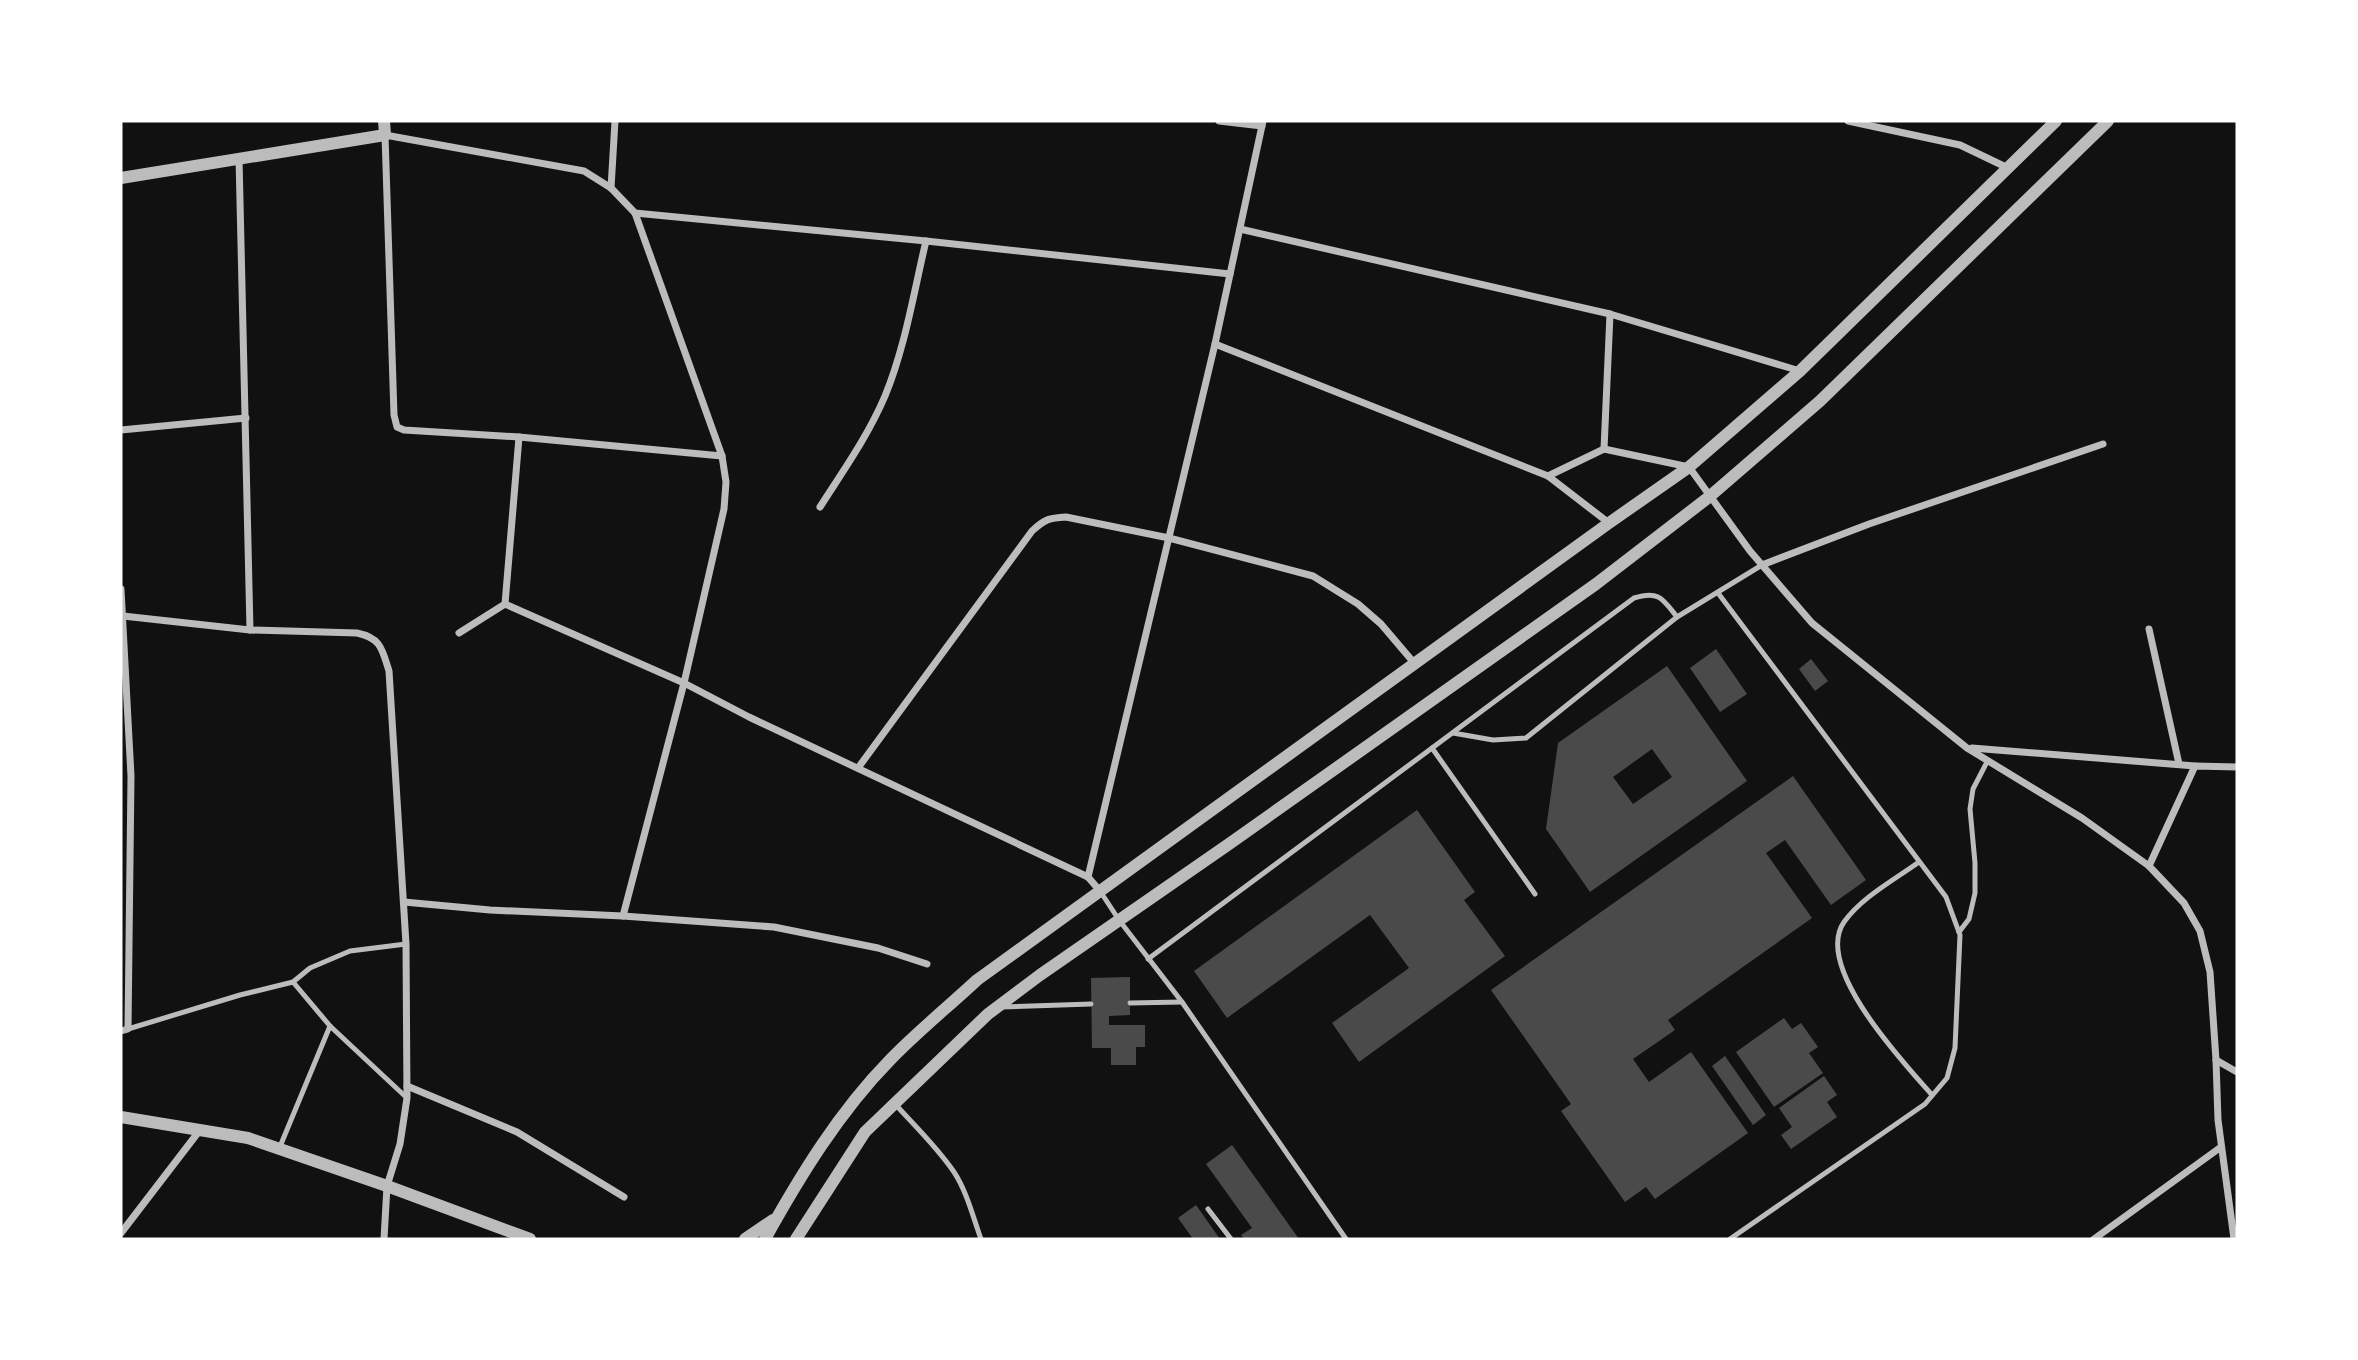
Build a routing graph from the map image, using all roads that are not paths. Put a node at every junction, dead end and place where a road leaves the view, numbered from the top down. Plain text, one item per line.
1 (384, 121) edge
2 (615, 121) edge
3 (1219, 121) edge
4 (1848, 121) edge
5 (2056, 121) edge
6 (2108, 121) edge
7 (1263, 123) edge
8 (385, 135) junction
9 (239, 158) junction
10 (2009, 168) junction
11 (121, 178) edge
12 (611, 188) junction
13 (635, 213) junction
14 (1240, 229) junction
15 (926, 241) junction
16 (1230, 274) junction
17 (1610, 314) junction
18 (1215, 344) junction
19 (1800, 371) junction
20 (246, 418) junction
21 (121, 430) edge
22 (520, 437) junction
23 (2103, 444) dead end
24 (1604, 449) junction
25 (722, 456) junction
26 (1689, 467) junction
27 (1548, 475) junction
28 (1709, 497) junction
29 (820, 507) dead end
30 (1609, 523) junction
31 (1168, 538) junction
32 (1762, 565) junction
33 (121, 589) edge
34 (1718, 593) junction
35 (505, 604) junction
36 (123, 616) junction
37 (1677, 617) junction
38 (2149, 629) dead end
39 (250, 631) junction
40 (459, 633) dead end
41 (123, 637) edge
42 (1415, 664) junction
43 (684, 683) junction
44 (1453, 733) junction
45 (1432, 748) junction
46 (1967, 748) junction
47 (1988, 760) junction
48 (2179, 764) junction
49 (2195, 766) junction
50 (2237, 766) edge
51 (858, 768) junction
52 (1919, 862) junction
53 (2149, 866) junction
54 (1088, 877) junction
55 (1100, 891) junction
56 (1535, 894) dead end
57 (404, 902) junction
58 (623, 916) junction
59 (1119, 920) junction
60 (1959, 932) junction
61 (406, 944) junction
62 (1148, 959) junction
63 (927, 964) dead end
64 (293, 982) junction
65 (1182, 1002) junction
66 (1130, 1003) dead end
67 (1091, 1004) dead end
68 (998, 1007) junction
69 (330, 1026) junction
70 (125, 1030) edge
71 (2217, 1060) junction
72 (2237, 1072) edge
73 (407, 1086) junction
74 (1932, 1095) junction
75 (407, 1098) junction
76 (895, 1104) junction
77 (121, 1117) edge
78 (200, 1130) junction
79 (2221, 1147) junction
80 (279, 1149) junction
81 (387, 1186) junction
82 (624, 1196) dead end
83 (1208, 1209) dead end
84 (777, 1218) junction
85 (121, 1233) edge
86 (797, 1238) edge
87 (384, 1239) edge
88 (530, 1239) edge
89 (745, 1239) edge
90 (765, 1239) edge
91 (981, 1239) edge
92 (1231, 1239) edge
93 (1346, 1239) edge
94 (1730, 1239) edge
95 (2094, 1239) edge
96 (2234, 1239) edge

1 - 8 street
2 - 12 street
3 - 7 street
4 - 10 street
5 - 10 street
6 - 28 street
7 - 14 street
8 - 9 street
8 - 12 street
8 - 22 street
9 - 11 street
9 - 20 street
10 - 19 street
12 - 13 street
13 - 15 street
13 - 25 street
14 - 16 street
14 - 17 street
15 - 16 street
15 - 29 street
16 - 18 street
17 - 19 street
17 - 24 street
18 - 27 street
18 - 31 street
19 - 26 street
20 - 21 street
20 - 39 street
22 - 25 street
22 - 35 street
23 - 32 street
24 - 26 street
24 - 27 street
25 - 43 street
26 - 28 street
26 - 30 street
27 - 30 street
28 - 32 street
28 - 59 street
30 - 42 street
31 - 42 street
31 - 51 street
31 - 54 street
32 - 34 lane
32 - 46 street
33 - 36 street
34 - 37 lane
34 - 52 lane
35 - 40 street
35 - 43 street
36 - 39 street
36 - 41 street
37 - 44 lane
37 - 44 lane
38 - 48 street
39 - 57 street
41 - 70 street
42 - 55 street
43 - 51 street
43 - 58 street
44 - 45 lane
45 - 56 lane
45 - 62 lane
46 - 47 street
46 - 48 street
47 - 53 street
47 - 60 lane
48 - 49 street
49 - 50 street
49 - 53 street
51 - 54 street
52 - 60 lane
52 - 74 lane
53 - 71 street
54 - 55 street
55 - 59 lane
55 - 84 street
57 - 58 street
57 - 61 street
58 - 63 street
59 - 62 lane
59 - 68 street
60 - 74 lane
61 - 64 lane
61 - 73 street
62 - 65 lane
64 - 69 lane
64 - 70 lane
65 - 66 lane
65 - 93 lane
67 - 68 lane
68 - 76 street
69 - 75 lane
69 - 80 lane
71 - 72 street
71 - 79 street
73 - 75 street
73 - 82 street
74 - 94 lane
75 - 81 street
76 - 86 street
76 - 91 lane
77 - 78 street
78 - 80 street
78 - 85 street
79 - 95 street
79 - 96 street
80 - 81 street
81 - 87 street
81 - 88 street
83 - 92 lane
84 - 89 street
84 - 90 street

